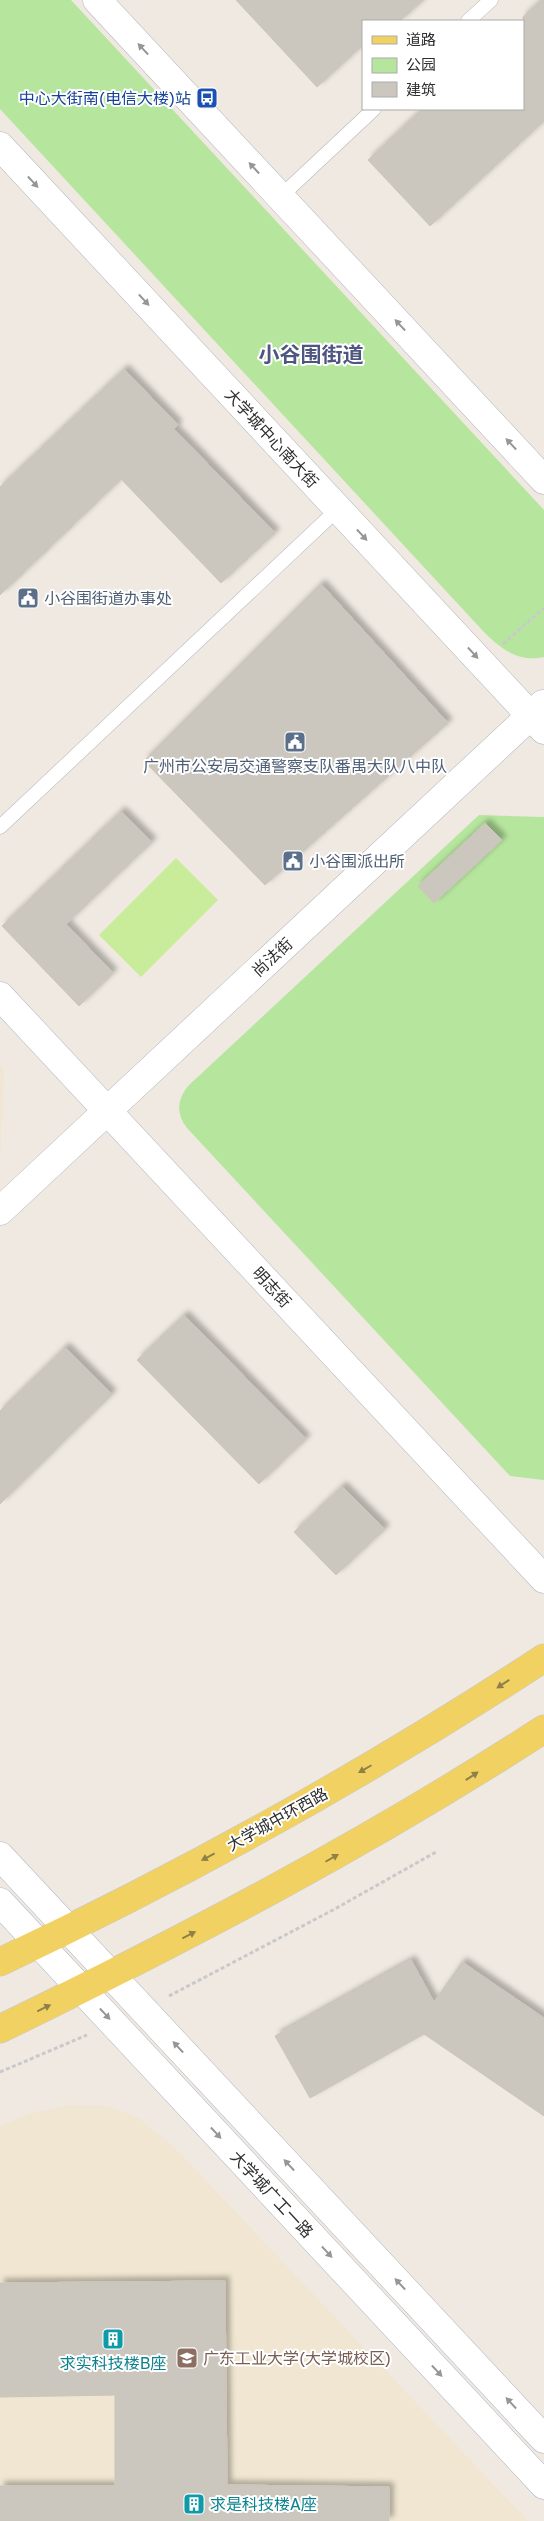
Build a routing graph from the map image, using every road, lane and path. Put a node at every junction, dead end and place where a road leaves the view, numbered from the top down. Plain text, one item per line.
1 (97, 0) edge
2 (491, 0) edge
3 (469, 20) edge
4 (373, 110) edge
5 (0, 146) edge
6 (280, 196) junction
7 (544, 480) edge
8 (338, 509) junction
9 (544, 608) edge
10 (499, 647) dead end
11 (540, 716) edge
12 (0, 827) edge
13 (0, 996) edge
14 (108, 1111) junction
15 (0, 1211) edge
16 (544, 1579) edge
17 (544, 1658) edge
18 (544, 1729) edge
19 (436, 1852) dead end
20 (0, 1856) edge
21 (0, 1902) edge
22 (69, 1929) junction
23 (39, 1944) junction
24 (0, 1962) edge
25 (111, 1974) junction
26 (82, 1990) junction
27 (144, 2010) junction
28 (114, 2024) junction
29 (0, 2029) edge
30 (0, 2072) edge
31 (544, 2439) edge
32 (544, 2485) edge

6 -> 1 main road
2 - 3 lane
4 - 6 lane
5 -> 8 main road, 大学城中心南大街
7 -> 6 main road
8 -> 11 main road, 大学城中心南大街
8 - 12 lane
9 - 10 path
11 - 14 main road, 尚法街
13 - 14 main road, 明志街
14 - 15 main road, 尚法街
14 - 16 main road, 明志街
17 -> 22 main road, 大学城中环西路
25 -> 18 main road
19 - 27 path
20 - 22 main road, 大学城广工一路
21 - 23 main road, 大学城广工一路
22 - 23 main road, 大学城中环西路
22 - 25 main road, 大学城广工一路
23 - 24 main road, 大学城中环西路
23 - 26 main road, 大学城广工一路
25 - 26 main road
25 - 27 main road, 大学城广工一路
26 -> 28 main road, 大学城广工一路
29 -> 26 main road
31 -> 27 main road, 大学城广工一路
28 - 30 path
28 -> 32 main road, 大学城广工一路

